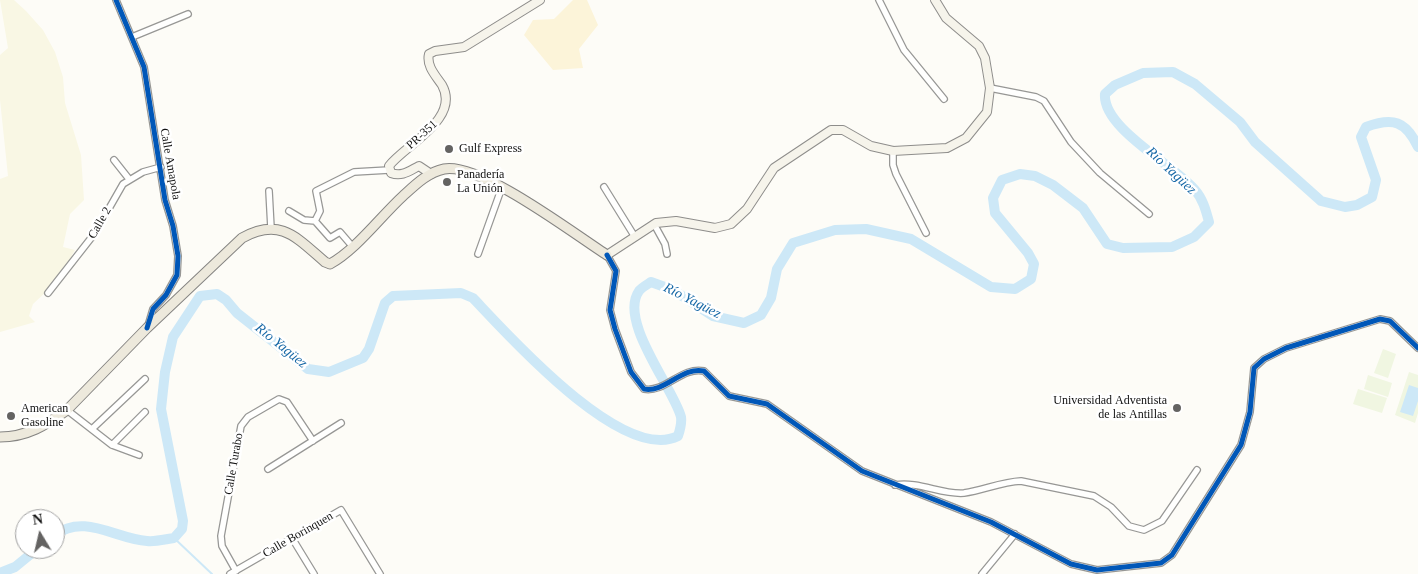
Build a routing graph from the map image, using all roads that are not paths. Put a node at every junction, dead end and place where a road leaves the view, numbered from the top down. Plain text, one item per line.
1 (116, 0) edge
2 (540, 0) edge
3 (879, 0) edge
4 (935, 0) edge
5 (188, 14) dead end
6 (132, 37) junction
7 (990, 88) junction
8 (944, 99) dead end
9 (893, 151) junction
10 (114, 160) dead end
11 (161, 167) junction
12 (389, 170) junction
13 (431, 174) junction
14 (129, 179) junction
15 (502, 187) junction
16 (604, 187) dead end
17 (269, 191) dead end
18 (289, 211) dead end
19 (1149, 214) dead end
20 (316, 221) junction
21 (654, 224) junction
22 (271, 228) junction
23 (926, 233) dead end
24 (635, 236) junction
25 (352, 246) junction
26 (478, 254) dead end
27 (667, 254) dead end
28 (607, 255) junction
29 (48, 293) dead end
30 (147, 328) junction
31 (1418, 348) edge
32 (145, 379) dead end
33 (67, 410) junction
34 (145, 412) dead end
35 (341, 424) dead end
36 (92, 429) junction
37 (0, 437) edge
38 (313, 441) junction
39 (112, 446) junction
40 (139, 455) dead end
41 (268, 469) dead end
42 (1197, 470) dead end
43 (894, 485) junction
44 (1015, 534) junction
45 (292, 538) junction
46 (236, 571) junction
47 (230, 574) edge
48 (314, 574) edge
49 (380, 574) edge
50 (982, 574) edge

1 - 6 street, Calle Amapola
2 - 12 main road, PR-351 / PR-351
3 - 8 street
4 - 7 main road
5 - 6 street
6 - 11 street, Calle Amapola
7 - 9 main road
7 - 19 street
9 - 21 main road
9 - 23 street
10 - 14 street
11 - 14 street
11 - 30 street, Calle Amapola
12 - 13 main road, PR-351 / PR-351
12 - 20 street
13 - 15 main road
13 - 25 main road
14 - 29 street, Calle 2
15 - 26 street
15 - 28 main road
16 - 24 street
17 - 22 street
18 - 20 street
20 - 25 street
21 - 24 main road
21 - 27 street
22 - 25 main road
22 - 30 main road
24 - 28 main road
28 - 43 street
30 - 33 main road
31 - 44 street
32 - 36 street
33 - 36 street
33 - 37 main road
34 - 39 street
35 - 38 street
36 - 39 street
38 - 41 street
38 - 46 street, Calle Turabo
39 - 40 street
42 - 43 street
43 - 44 street
44 - 50 street
45 - 46 street, Calle Borinquen
45 - 48 street
45 - 49 street, Calle Borinquen
46 - 47 street, Calle Borinquen

